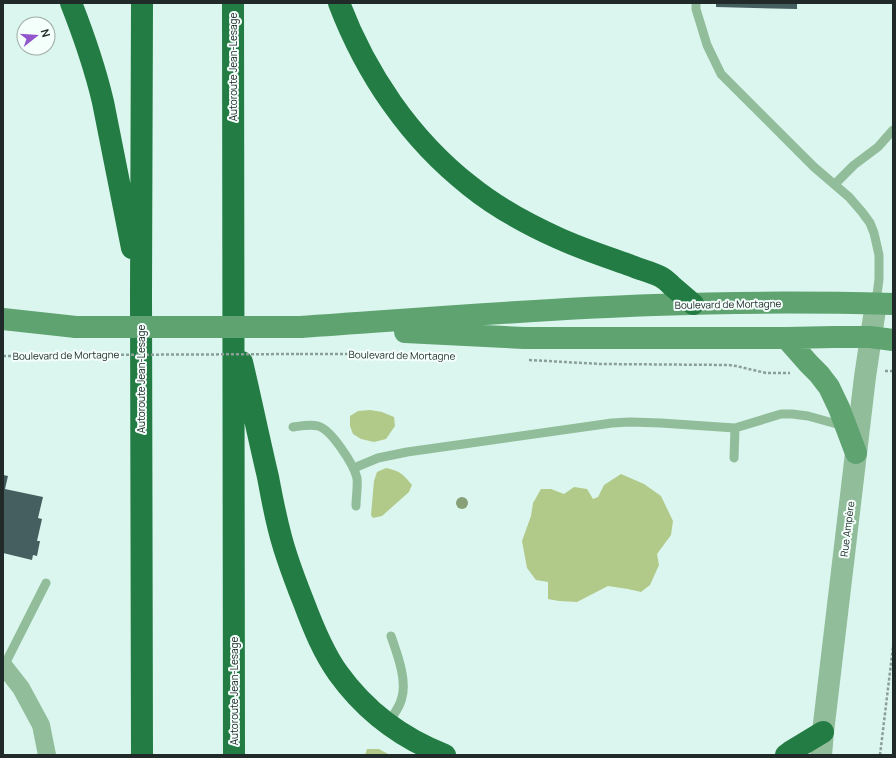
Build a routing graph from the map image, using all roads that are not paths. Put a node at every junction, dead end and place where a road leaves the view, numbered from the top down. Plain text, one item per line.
1 (71, 3) edge
2 (142, 3) edge
3 (233, 3) edge
4 (339, 3) edge
5 (696, 3) edge
6 (893, 130) edge
7 (834, 184) junction
8 (141, 294) junction
9 (884, 303) edge
10 (693, 304) junction
11 (233, 318) junction
12 (3, 319) edge
13 (76, 327) junction
14 (300, 327) junction
15 (3, 332) edge
16 (870, 337) junction
17 (786, 338) junction
18 (893, 340) edge
19 (293, 427) dead end
20 (853, 427) junction
21 (735, 428) junction
22 (856, 453) joint
23 (734, 458) dead end
24 (354, 468) junction
25 (356, 506) dead end
26 (46, 583) dead end
27 (391, 636) dead end
28 (4, 666) edge
29 (387, 724) junction
30 (823, 732) junction
31 (48, 755) edge
32 (142, 755) edge
33 (234, 755) edge
34 (445, 755) edge
35 (786, 755) edge
36 (821, 755) edge

1 - 8 highway
2 - 8 highway, Autoroute Jean-Lesage
3 - 11 highway, Autoroute Jean-Lesage
4 - 10 highway
5 - 7 lane
6 - 7 lane
7 - 9 lane
8 - 32 highway, Autoroute Jean-Lesage
9 - 10 main road, Boulevard de Mortagne
9 - 16 street
10 - 14 main road, Boulevard de Mortagne
11 - 29 highway
11 - 33 highway, Autoroute Jean-Lesage
12 - 13 main road, Boulevard de Mortagne
13 - 14 main road, Boulevard de Mortagne, bridge
13 - 15 main road, Boulevard de Mortagne
14 - 17 main road, Boulevard de Mortagne
16 - 17 main road, Boulevard de Mortagne
16 - 18 main road, Boulevard de Mortagne
16 - 20 street
17 - 20 main road
19 - 24 lane
20 - 21 lane
20 - 22 main road
21 - 23 lane
21 - 24 lane
22 - 30 street, Rue Ampère
24 - 25 lane
26 - 28 lane
27 - 29 lane
28 - 31 street
29 - 34 highway
30 - 35 highway
30 - 36 street, Rue Ampère

